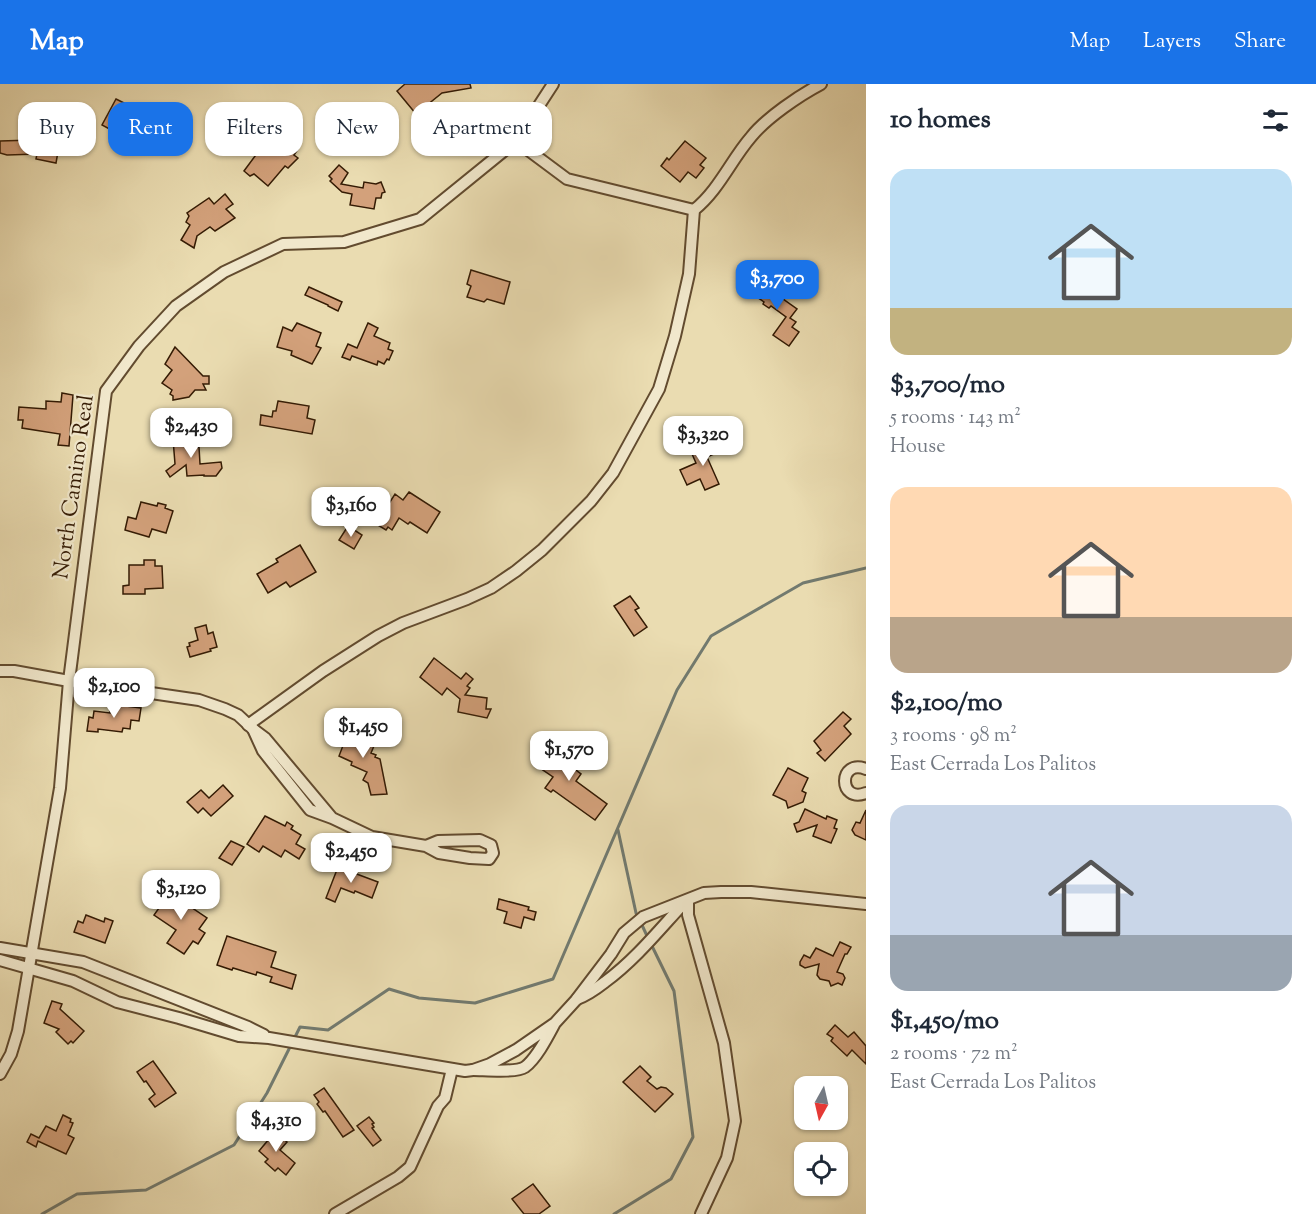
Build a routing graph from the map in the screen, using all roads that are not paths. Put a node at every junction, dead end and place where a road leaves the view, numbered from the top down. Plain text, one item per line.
1 (553, 84) edge
2 (821, 84) edge
3 (541, 102) edge
4 (498, 156) edge
5 (536, 156) edge
6 (694, 210) junction
7 (0, 670) edge
8 (69, 681) junction
9 (251, 727) junction
10 (866, 769) edge
11 (866, 793) edge
12 (426, 846) junction
13 (688, 900) junction
14 (866, 904) edge
15 (0, 948) edge
16 (32, 953) junction
17 (0, 960) edge
18 (29, 967) junction
19 (576, 1000) junction
20 (555, 1023) junction
21 (269, 1038) junction
22 (452, 1068) junction
23 (472, 1070) junction
24 (0, 1074) edge
25 (335, 1214) edge
26 (701, 1214) edge

1 - 3 street, North Camino Real
2 - 6 street
4 - 8 street, North Camino Real
5 - 6 street
6 - 9 street
7 - 8 street
8 - 9 street
8 - 16 street, North Camino Real
9 - 12 street
10 - 11 street
12 - 12 street
13 - 14 street
13 - 19 street
13 - 19 street
13 - 26 street
15 - 16 street
16 - 18 street, North Camino Real
16 - 21 street
17 - 18 street
18 - 21 street
18 - 24 street, North Camino Real
19 - 20 street
20 - 23 street
20 - 23 street
21 - 22 street
22 - 23 street
22 - 25 street

